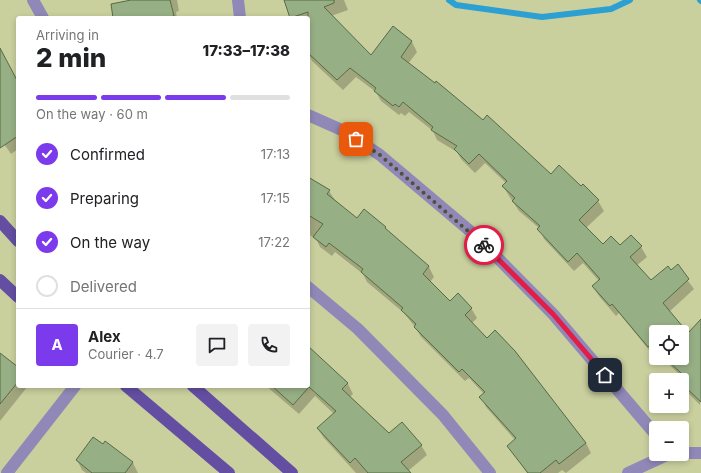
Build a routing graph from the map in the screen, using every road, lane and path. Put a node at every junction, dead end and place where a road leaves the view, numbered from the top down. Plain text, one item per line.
1 (33, 0) edge
2 (238, 0) edge
3 (42, 16) edge
4 (240, 16) edge
5 (310, 116) edge
6 (0, 221) edge
7 (16, 239) edge
8 (0, 280) edge
9 (310, 288) edge
10 (16, 295) edge
11 (73, 388) edge
12 (128, 388) edge
13 (195, 388) edge
14 (649, 427) edge
15 (689, 453) edge
16 (701, 453) edge
17 (654, 461) edge
18 (7, 473) edge
19 (229, 473) edge
20 (292, 473) edge
21 (490, 473) edge
22 (628, 473) edge

1 - 3 street
2 - 4 street
5 - 14 street
6 - 7 main road
8 - 10 main road
9 - 21 street
11 - 18 street
12 - 19 main road
13 - 20 main road
15 - 16 street
17 - 22 street

